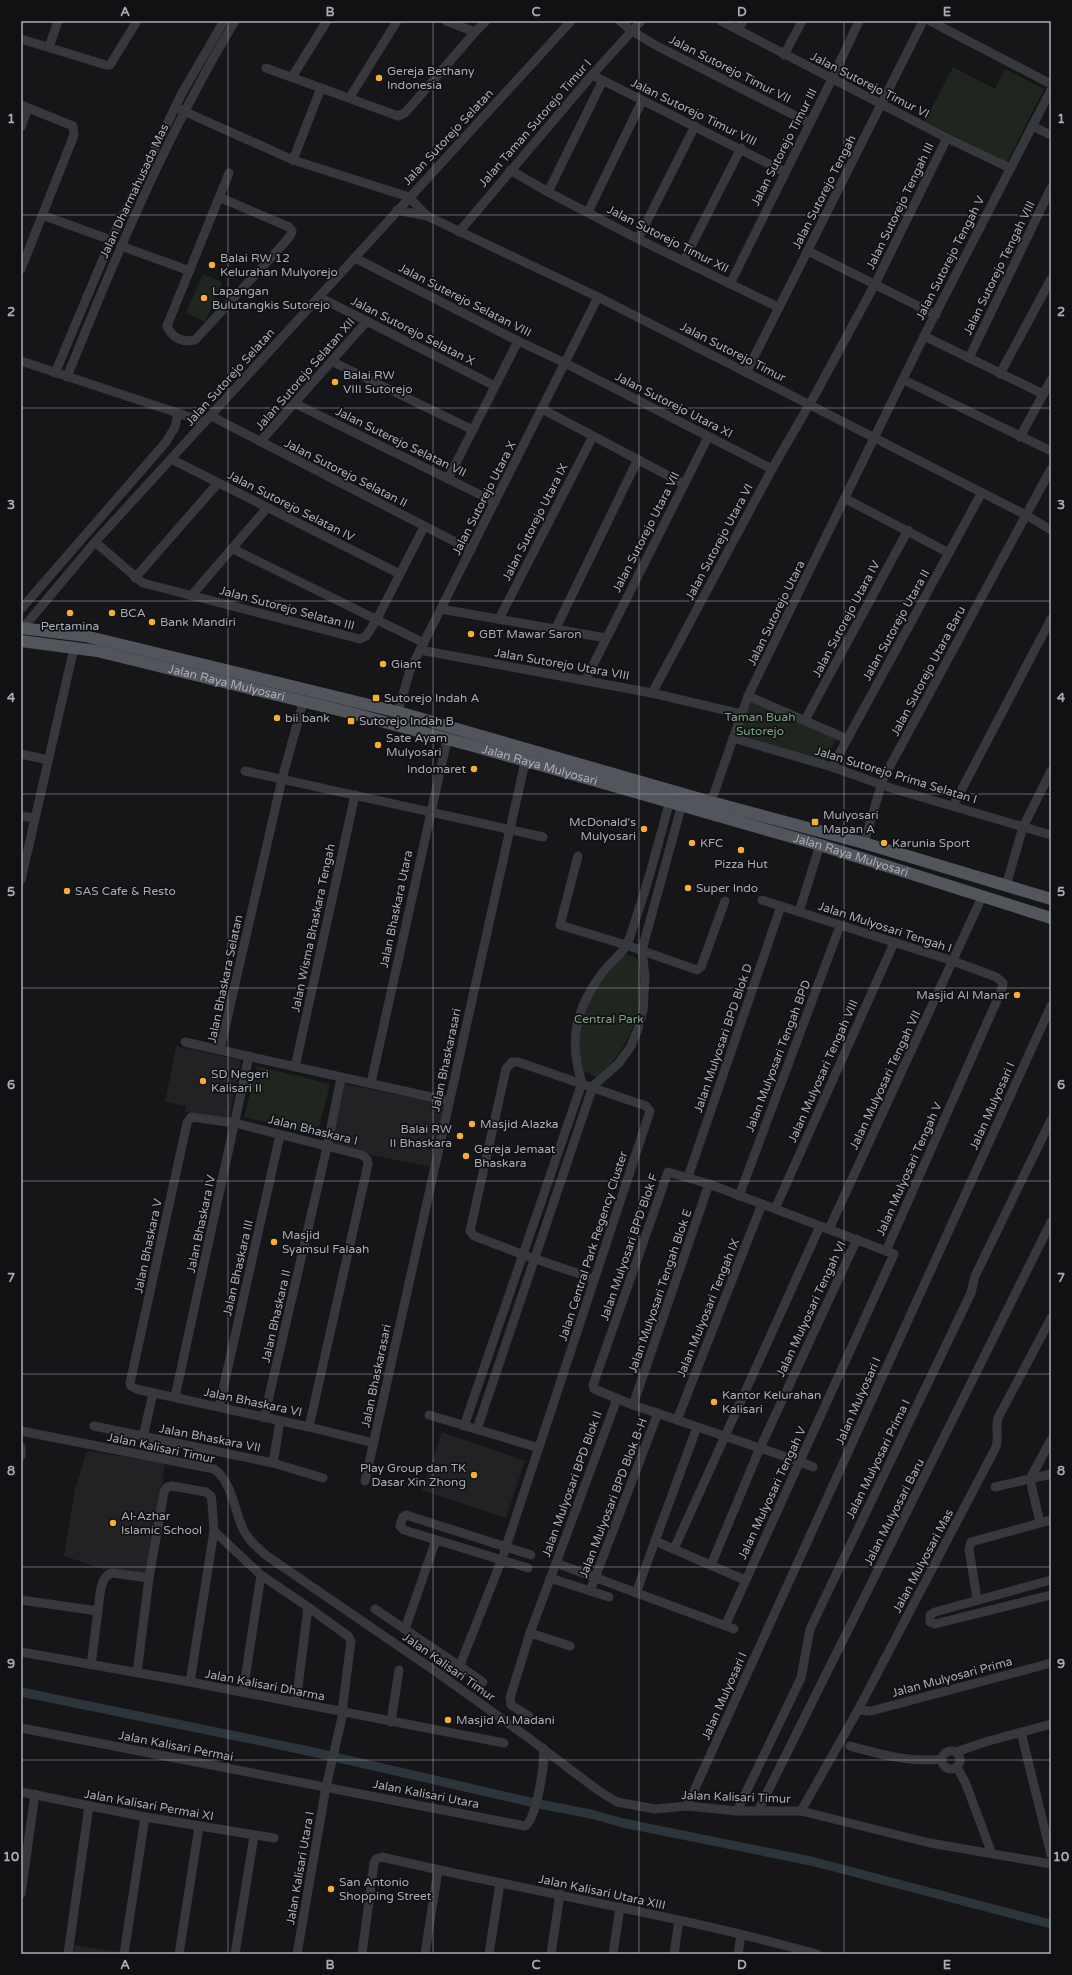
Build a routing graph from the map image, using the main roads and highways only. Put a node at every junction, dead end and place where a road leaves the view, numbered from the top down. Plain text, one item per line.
1 (22, 628) edge
2 (21, 641) edge
3 (245, 675) junction
4 (263, 686) junction
5 (243, 687) junction
6 (478, 742) junction
7 (845, 838) junction
8 (842, 852) junction
9 (1051, 899) edge
10 (1051, 918) edge

1 - 3 main road, Jalan Raya Mulyosari
2 - 5 main road, Jalan Raya Mulyosari
3 - 4 main road, Jalan Raya Mulyosari
3 - 5 main road
4 - 5 main road, Jalan Raya Mulyosari
4 - 6 main road, Jalan Raya Mulyosari
4 - 6 main road, Jalan Raya Mulyosari
6 - 7 main road, Jalan Raya Mulyosari
6 - 8 main road, Jalan Raya Mulyosari
7 - 8 main road
7 - 9 main road, Jalan Raya Mulyosari
8 - 10 main road, Jalan Raya Mulyosari

